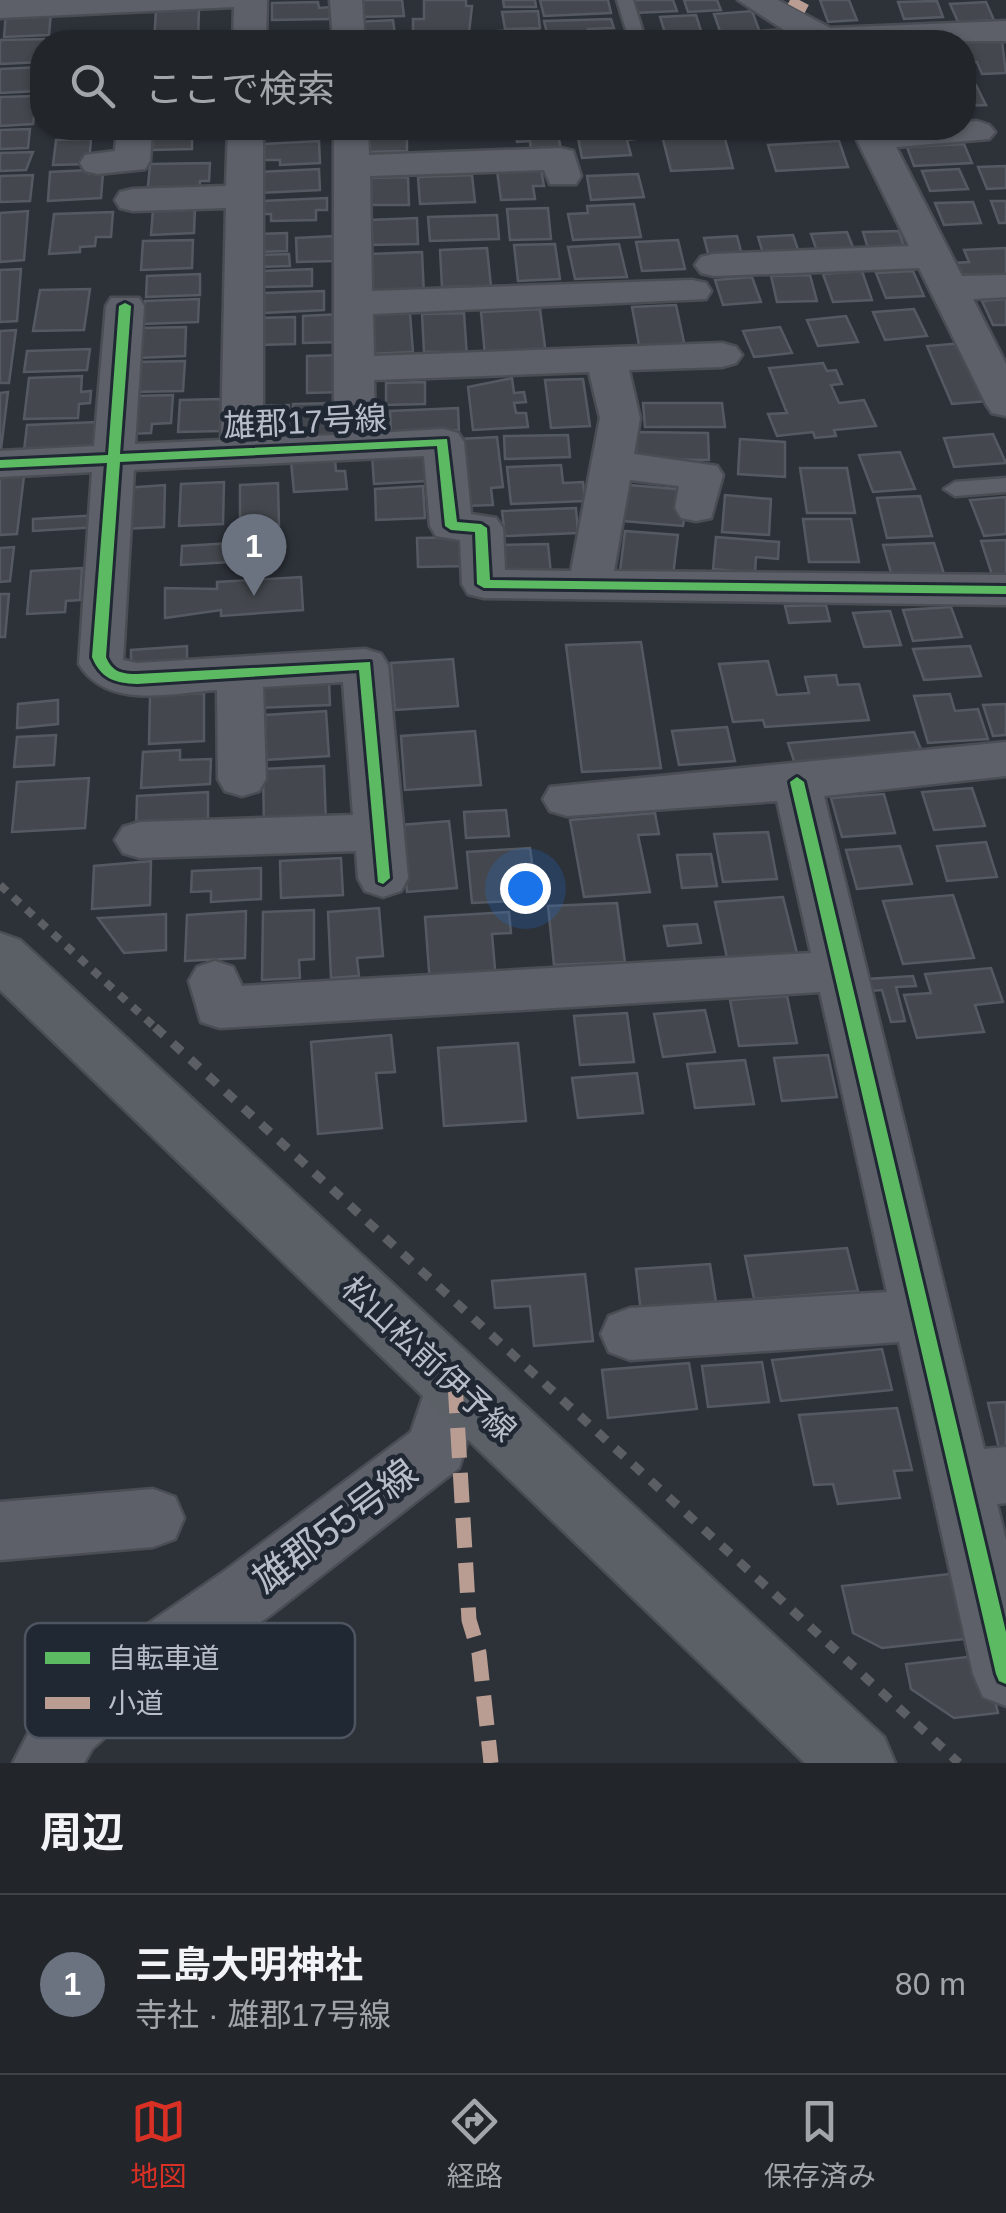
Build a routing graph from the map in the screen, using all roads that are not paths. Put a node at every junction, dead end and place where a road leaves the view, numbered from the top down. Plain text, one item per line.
1 (224, 0) edge
2 (251, 0) edge
3 (346, 0) edge
4 (625, 0) edge
5 (754, 0) edge
6 (809, 0) edge
7 (66, 3) edge
8 (144, 3) junction
9 (0, 8) edge
10 (142, 30) edge
11 (250, 30) edge
12 (348, 30) edge
13 (634, 30) edge
14 (807, 30) edge
15 (821, 30) edge
16 (1006, 31) edge
17 (976, 33) edge
18 (133, 140) edge
19 (244, 140) edge
20 (876, 140) edge
21 (351, 146) edge
22 (98, 163) dead end
23 (562, 176) dead end
24 (242, 196) junction
25 (133, 200) dead end
26 (942, 272) junction
27 (1006, 286) edge
28 (353, 303) junction
29 (125, 306) dead end
30 (722, 355) dead end
31 (994, 357) edge
32 (606, 359) junction
33 (354, 369) junction
34 (1006, 404) edge
35 (355, 449) junction
36 (242, 454) junction
37 (113, 459) junction
38 (0, 464) edge
39 (612, 466) junction
40 (1006, 485) edge
41 (954, 489) dead end
42 (696, 508) dead end
43 (590, 584) junction
44 (1004, 597) edge
45 (240, 673) junction
46 (1006, 759) edge
47 (242, 779) dead end
48 (796, 782) junction
49 (567, 800) dead end
50 (169, 850) dead end
51 (0, 954) edge
52 (841, 971) junction
53 (215, 981) dead end
54 (922, 1315) junction
55 (630, 1334) dead end
56 (455, 1383) junction
57 (983, 1477) edge
58 (153, 1518) dead end
59 (0, 1530) edge
60 (204, 1623) edge
61 (1006, 1674) edge
62 (61, 1738) edge
63 (47, 1763) edge
64 (858, 1763) edge

1 - 8 street
2 - 11 street
3 - 12 street
4 - 13 lane
5 - 14 street
6 - 15 street
7 - 8 street
7 - 9 street
8 - 10 street
16 - 17 street
18 - 22 street
19 - 24 street
20 - 26 street
21 - 23 street
21 - 28 street
24 - 25 street
24 - 36 street
26 - 27 street
26 - 28 street
26 - 31 street
28 - 33 street
29 - 37 street
30 - 32 street
31 - 34 street
32 - 33 street
32 - 39 street
33 - 35 street
35 - 36 street, 雄郡17号線
35 - 43 street, 雄郡17号線
36 - 37 street, 雄郡17号線
37 - 38 street, 雄郡17号線
37 - 45 street
39 - 42 street
39 - 43 street
40 - 41 lane
43 - 44 street
45 - 47 street
45 - 50 street
46 - 48 street
48 - 49 street
48 - 52 street
51 - 56 main road, 松山松前伊予線
52 - 53 street
52 - 54 street
54 - 55 street
54 - 57 street
56 - 60 street, 雄郡55号線
56 - 64 main road, 松山松前伊予線
57 - 61 street
58 - 59 street
62 - 63 street, 雄郡55号線

